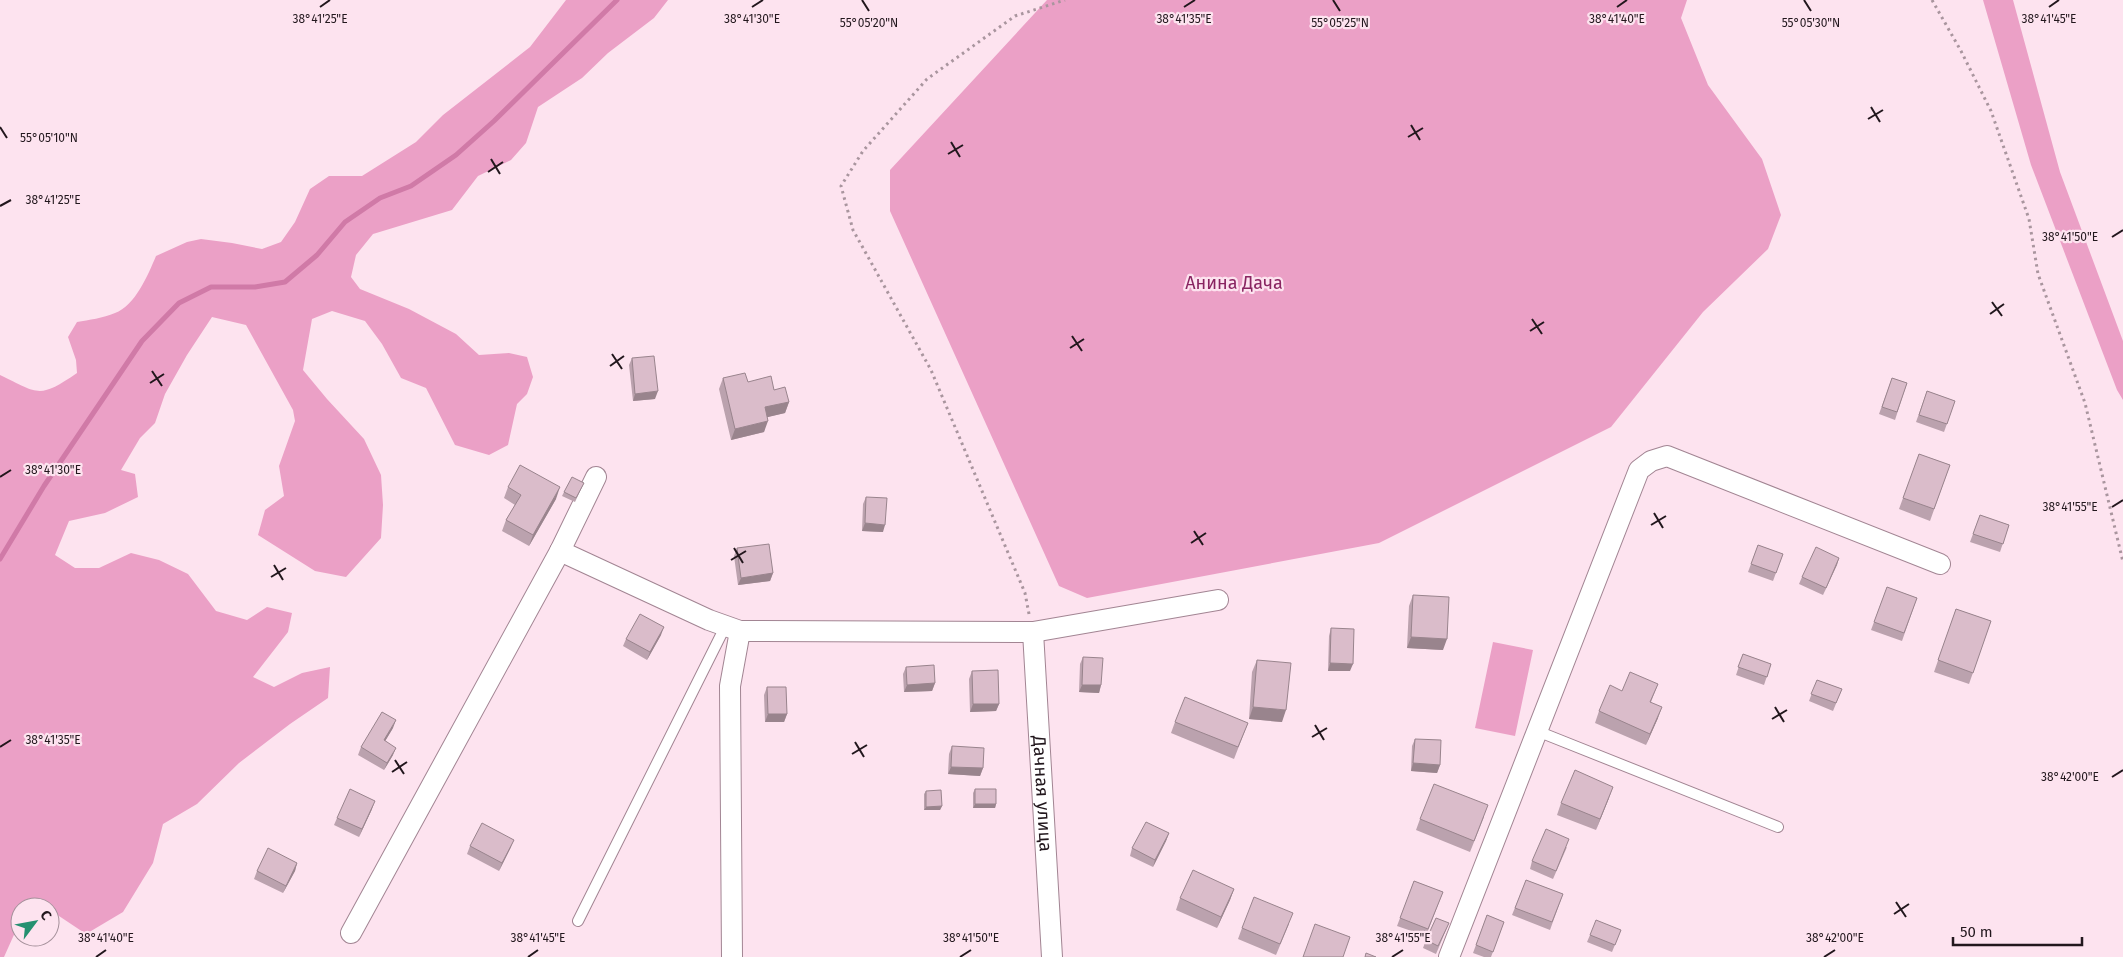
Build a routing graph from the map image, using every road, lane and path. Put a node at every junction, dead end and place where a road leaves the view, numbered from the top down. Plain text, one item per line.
1 (1066, 0) edge
2 (1932, 0) edge
3 (596, 477) dead end
4 (560, 551) junction
5 (2123, 562) edge
6 (1940, 564) dead end
7 (1218, 600) dead end
8 (732, 629) junction
9 (1033, 632) junction
10 (1537, 731) junction
11 (1778, 827) dead end
12 (578, 921) dead end
13 (351, 933) dead end
14 (732, 957) edge
15 (1052, 957) edge
16 (1449, 957) edge

1 - 9 path
2 - 5 path
3 - 4 street
4 - 8 street
4 - 13 street
6 - 10 street
7 - 9 street
8 - 9 street
8 - 12 lane
8 - 14 street
9 - 15 street, Дачная улица
10 - 11 lane
10 - 16 street

